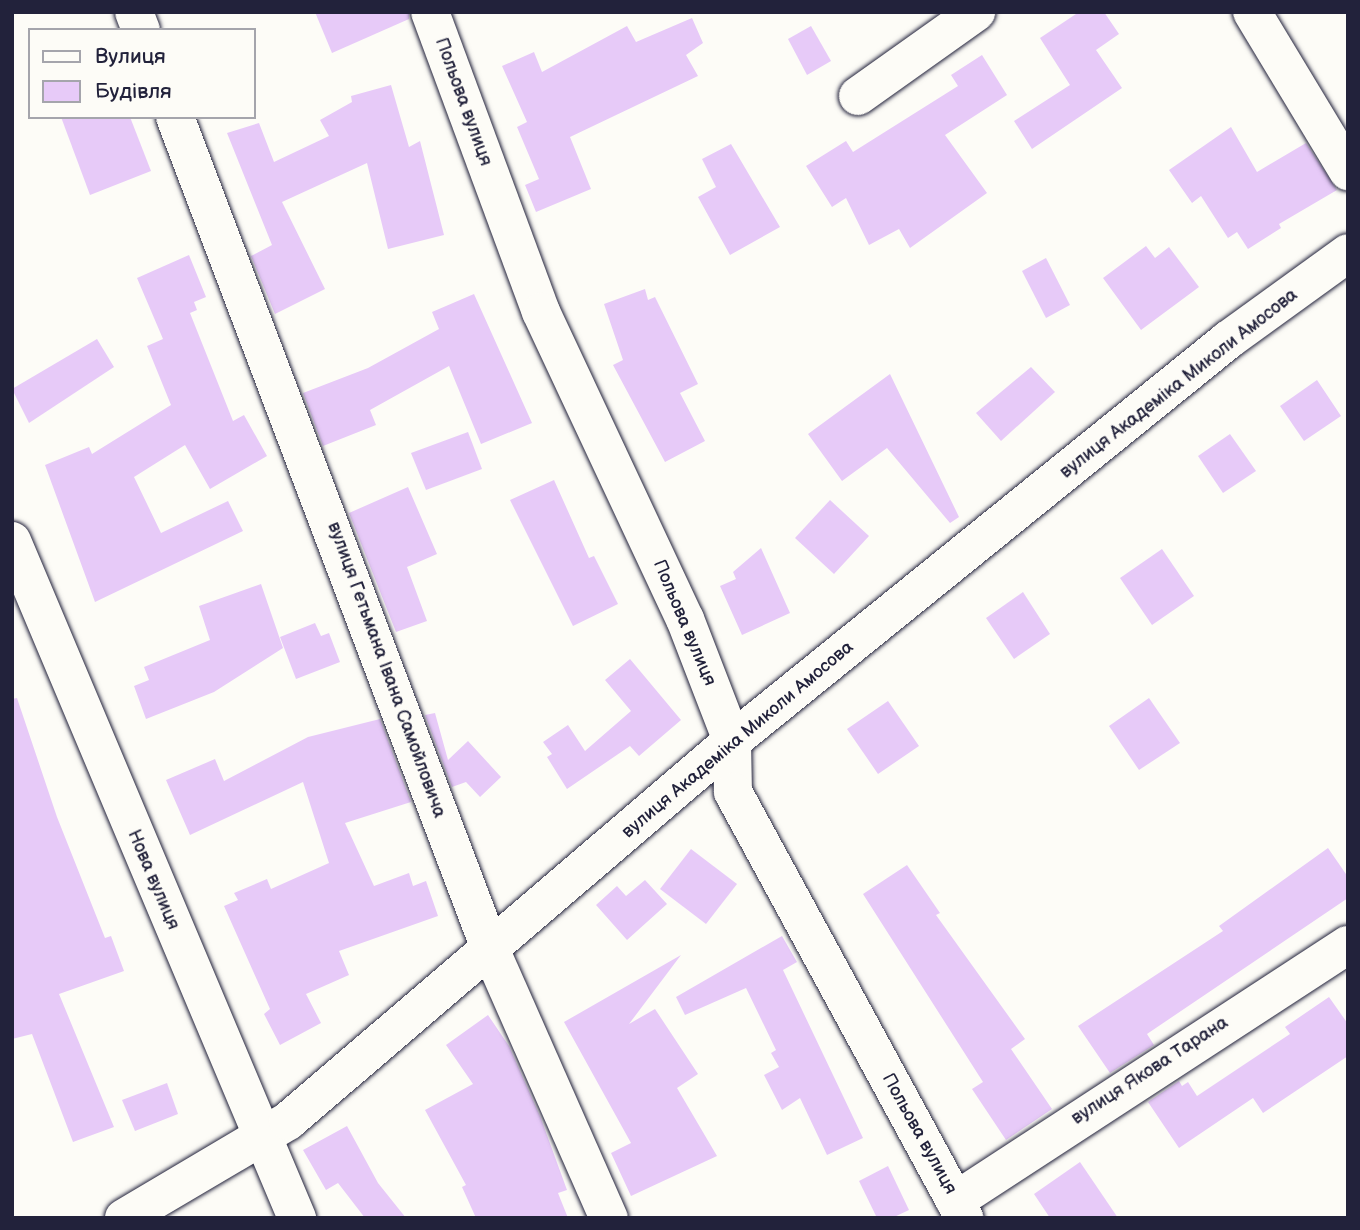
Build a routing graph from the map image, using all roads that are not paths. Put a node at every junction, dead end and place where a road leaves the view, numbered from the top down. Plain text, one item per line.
1 (976, 12) edge
2 (1252, 12) edge
3 (433, 13) edge
4 (858, 96) dead end
5 (176, 119) edge
6 (1348, 171) edge
7 (1348, 253) edge
8 (12, 541) edge
9 (732, 740) junction
10 (1348, 945) edge
11 (491, 951) junction
12 (262, 1140) junction
13 (960, 1209) edge
14 (124, 1218) edge
15 (297, 1218) edge
16 (609, 1218) edge

1 - 4 street
2 - 6 street
3 - 9 street, Польова вулиця
5 - 11 street, вулиця Гетьмана Івана Самойловича
7 - 9 street, вулиця Академіка Миколи Амосова
8 - 12 street, Нова вулиця
9 - 11 street, вулиця Академіка Миколи Амосова
9 - 13 street, Польова вулиця
10 - 13 street, вулиця Якова Тарана
11 - 12 street, вулиця Академіка Миколи Амосова
11 - 16 street, вулиця Гетьмана Івана Самойловича
12 - 14 street, вулиця Академіка Миколи Амосова
12 - 15 street, Нова вулиця

